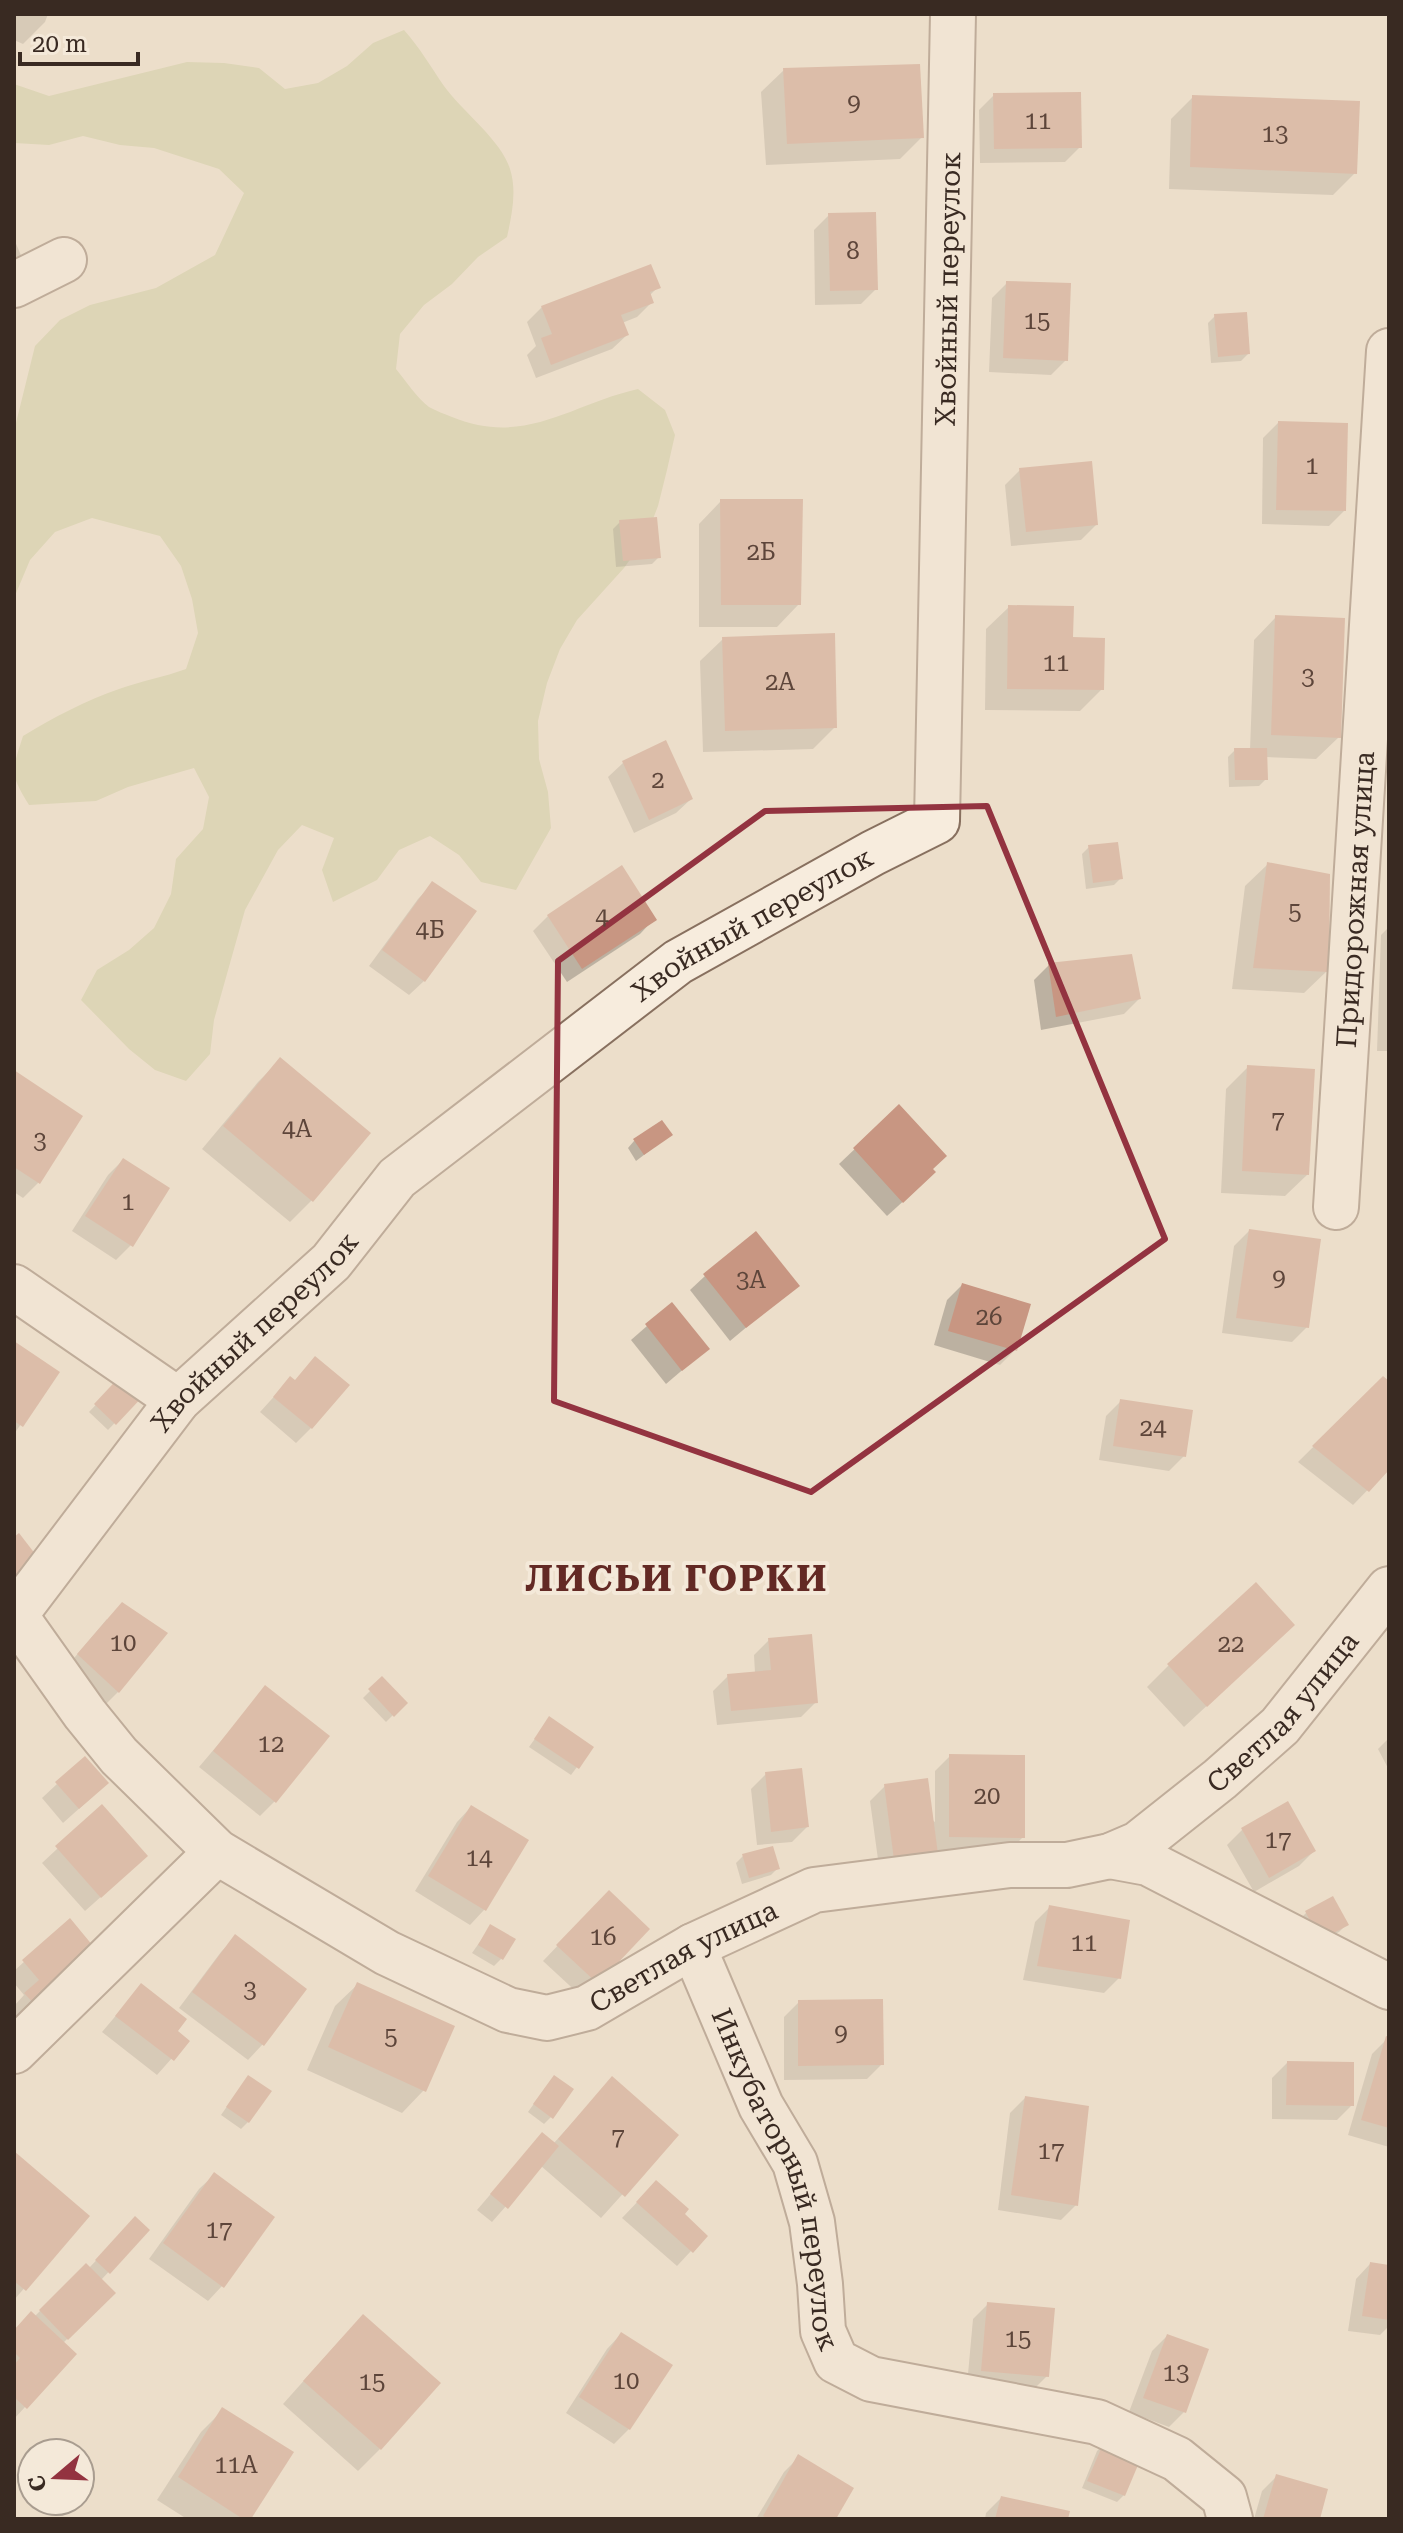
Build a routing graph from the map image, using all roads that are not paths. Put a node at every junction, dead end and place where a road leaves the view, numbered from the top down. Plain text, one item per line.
1 (953, 14) edge
2 (64, 260) dead end
3 (14, 285) edge
4 (1389, 351) edge
5 (1336, 1207) dead end
6 (14, 1287) edge
7 (178, 1400) junction
8 (1389, 1589) edge
9 (15, 1614) edge
10 (217, 1852) junction
11 (1110, 1856) junction
12 (693, 1946) junction
13 (1389, 1987) edge
14 (14, 2051) edge
15 (1230, 2519) edge

1 - 7 street, Хвойный переулок
2 - 3 street
4 - 5 street, Придорожная улица
6 - 7 street
7 - 9 street, Хвойный переулок
8 - 11 street, Светлая улица
9 - 10 street, Светлая улица
10 - 12 street, Светлая улица
10 - 14 street
11 - 12 street, Светлая улица
11 - 13 street
12 - 15 street, Инкубаторный переулок

